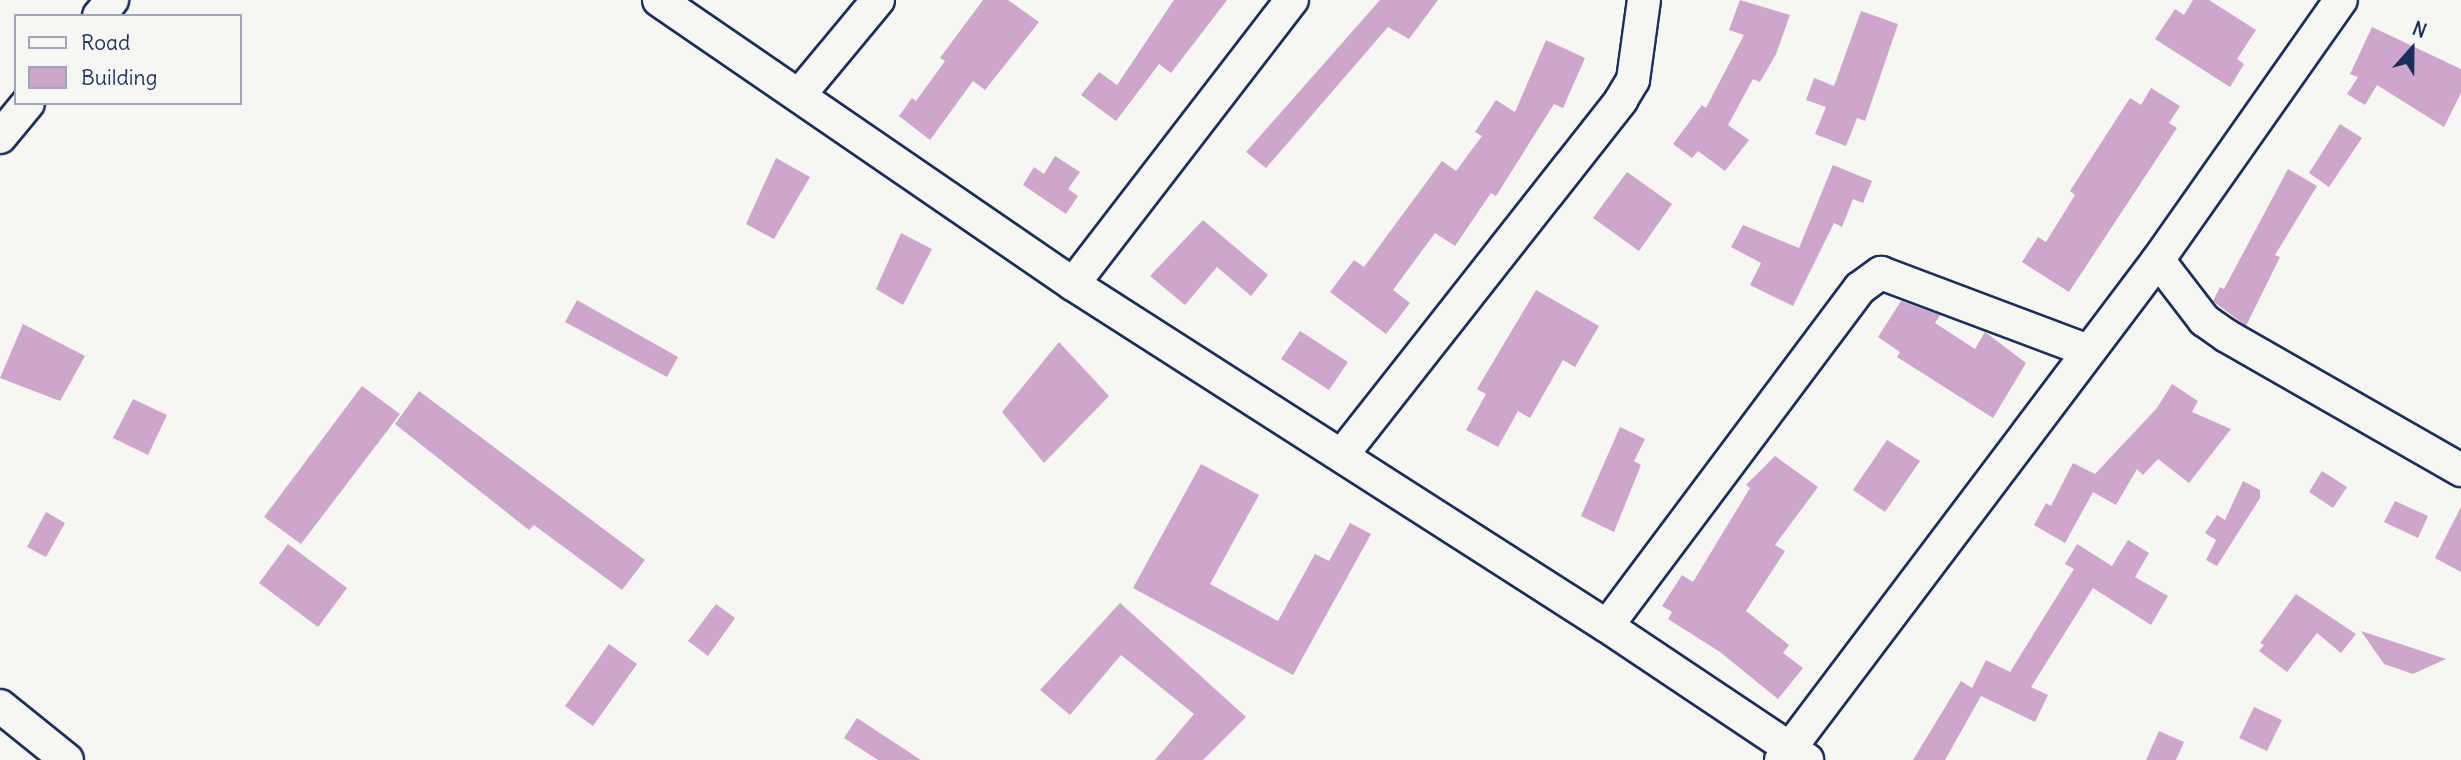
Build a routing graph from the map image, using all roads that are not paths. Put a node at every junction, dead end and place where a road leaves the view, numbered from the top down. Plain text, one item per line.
1 (659, 0) edge
2 (878, 0) edge
3 (1292, 0) edge
4 (1643, 0) edge
5 (2341, 0) edge
6 (800, 94) junction
7 (26, 105) edge
8 (0, 137) edge
9 (2158, 260) junction
10 (1073, 284) junction
11 (2089, 351) junction
12 (1342, 455) junction
13 (2461, 470) edge
14 (1607, 626) junction
15 (0, 706) edge
16 (1792, 756) edge
17 (67, 760) edge

1 - 6 street
2 - 6 street
3 - 10 street
4 - 12 street
5 - 9 street
6 - 10 street
7 - 8 street
9 - 11 street
9 - 13 street
10 - 12 street
11 - 14 street
11 - 16 street
12 - 14 street
14 - 16 street
15 - 17 street

